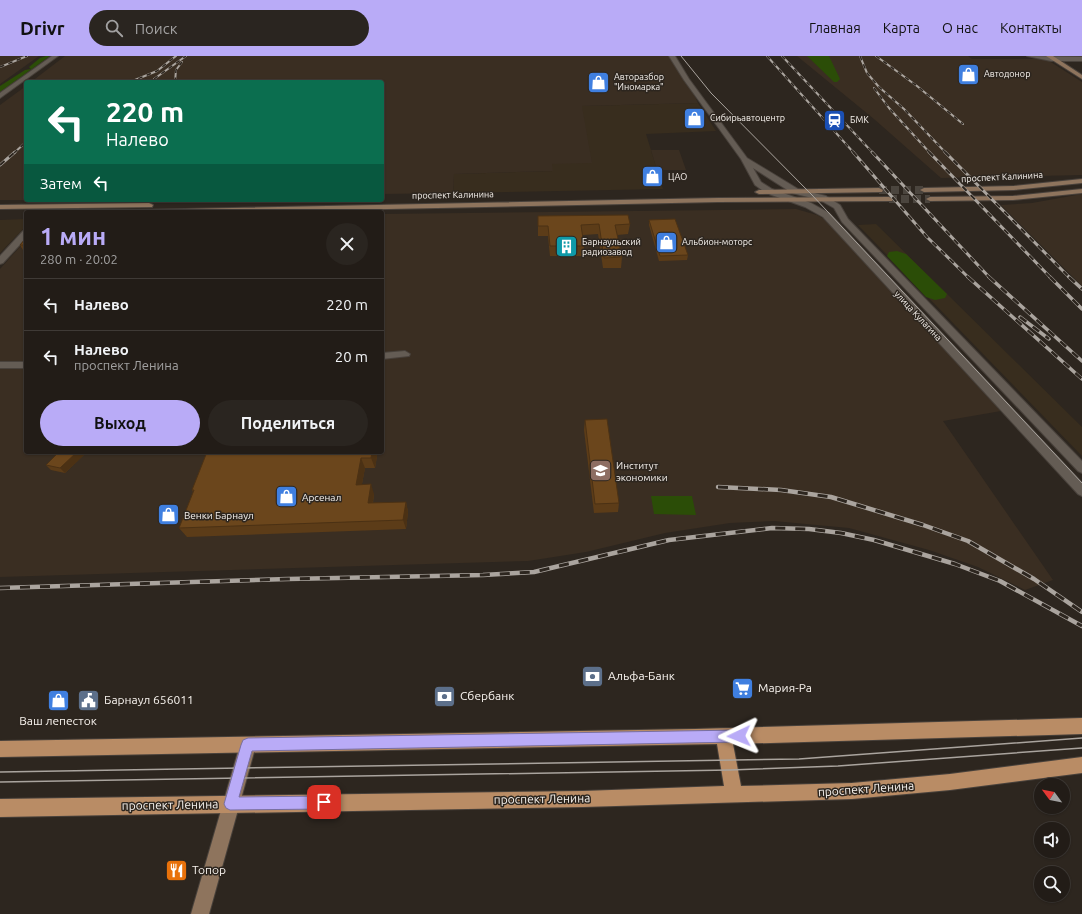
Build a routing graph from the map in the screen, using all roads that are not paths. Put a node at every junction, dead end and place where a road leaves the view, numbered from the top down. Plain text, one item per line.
1 (55, 56) edge
2 (672, 56) edge
3 (1030, 56) edge
4 (1050, 57) edge
5 (1082, 59) edge
6 (1082, 77) edge
7 (0, 96) edge
8 (744, 159) junction
9 (1082, 181) edge
10 (781, 182) junction
11 (879, 190) tunnel mouth
12 (924, 190) tunnel mouth
13 (1082, 191) edge
14 (781, 193) junction
15 (793, 195) junction
16 (769, 196) junction
17 (819, 199) junction
18 (889, 199) tunnel mouth
19 (930, 199) tunnel mouth
20 (384, 200) edge
21 (305, 202) edge
22 (0, 208) edge
23 (48, 209) edge
24 (216, 210) edge
25 (24, 213) edge
26 (0, 214) edge
27 (24, 235) edge
28 (0, 261) edge
29 (405, 354) dead end
30 (384, 356) edge
31 (24, 365) edge
32 (0, 366) edge
33 (1042, 427) junction
34 (1025, 430) junction
35 (1082, 468) edge
36 (1082, 491) edge
37 (1082, 726) edge
38 (724, 736) junction
39 (248, 745) junction
40 (0, 749) edge
41 (1082, 765) edge
42 (734, 795) junction
43 (230, 804) junction
44 (0, 808) edge
45 (200, 914) edge

1 - 7 street
2 - 8 street, улица Кулагина
3 - 4 street
4 - 5 street
4 - 6 main road
8 - 10 street, улица Кулагина
8 - 16 street, улица Кулагина
9 - 12 main road, проспект Калинина
10 - 14 main road
10 - 15 street, улица Кулагина
11 - 15 main road, проспект Калинина
13 - 19 main road, проспект Калинина
14 - 15 street, улица Кулагина
14 - 16 main road, проспект Калинина
15 - 16 main road, проспект Калинина
15 - 17 main road
15 - 34 street, улица Кулагина
16 - 20 main road, проспект Калинина
16 - 24 main road, проспект Калинина
17 - 18 main road
17 - 33 street, улица Кулагина
21 - 23 main road
22 - 23 main road
25 - 26 main road
27 - 28 street
29 - 30 street
31 - 32 street
33 - 34 street
33 - 35 street, улица Кулагина
34 - 36 street, улица Кулагина
37 - 38 main road
38 - 39 main road
38 - 42 main road
39 - 40 main road
39 - 43 main road
41 - 42 main road, проспект Ленина
42 - 43 main road, проспект Ленина
43 - 44 main road, проспект Ленина
43 - 45 main road

